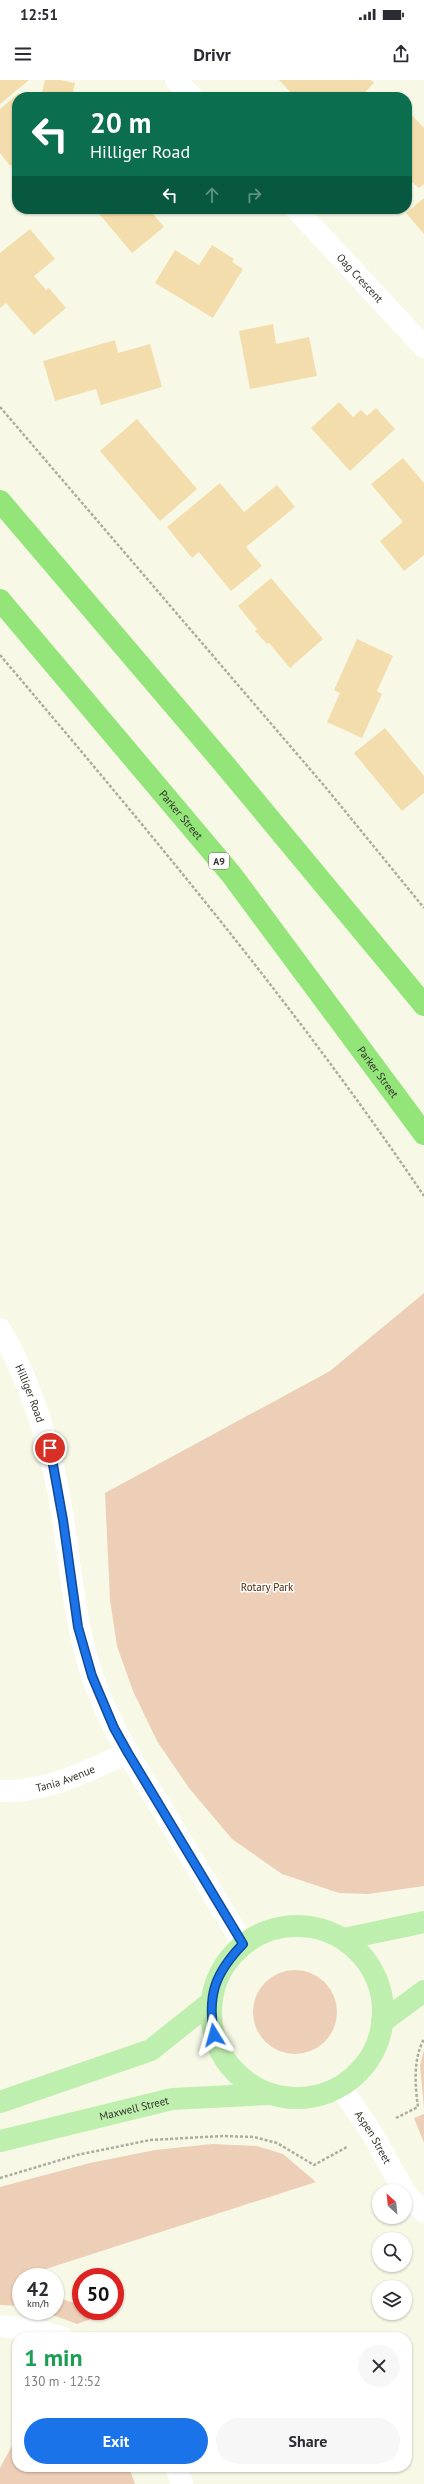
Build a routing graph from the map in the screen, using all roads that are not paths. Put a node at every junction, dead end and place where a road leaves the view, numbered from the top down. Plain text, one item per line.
1 (176, 80) edge
2 (187, 92) edge
3 (301, 214) edge
4 (424, 348) edge
5 (0, 501) edge
6 (0, 600) edge
7 (424, 1005) edge
8 (424, 1134) edge
9 (0, 1329) edge
10 (128, 1753) junction
11 (0, 1790) edge
12 (424, 1922) edge
13 (344, 1939) junction
14 (243, 1944) junction
15 (424, 1991) edge
16 (211, 2002) junction
17 (382, 2022) junction
18 (340, 2086) junction
19 (270, 2094) junction
20 (0, 2102) edge
21 (0, 2140) edge
22 (400, 2184) edge
23 (412, 2200) edge
24 (424, 2212) edge
25 (0, 2326) edge
26 (42, 2332) edge
27 (178, 2472) edge
28 (182, 2484) edge

1 - 2 street
3 - 4 street, Oag Crescent
5 - 7 highway
6 - 8 highway, Parker Street / A9
9 - 10 street, Hilliger Road
10 - 11 street, Tania Avenue
10 - 14 street, Hilliger Road
12 - 13 main road
13 - 14 main road
13 - 17 main road
14 - 16 main road
15 - 17 main road
16 - 19 main road
16 - 20 main road
17 - 18 main road
18 - 19 main road
18 - 22 street, Aspen Street
19 - 21 main road, Maxwell Street
23 - 24 street, Aspen Street
25 - 26 street
27 - 28 street

